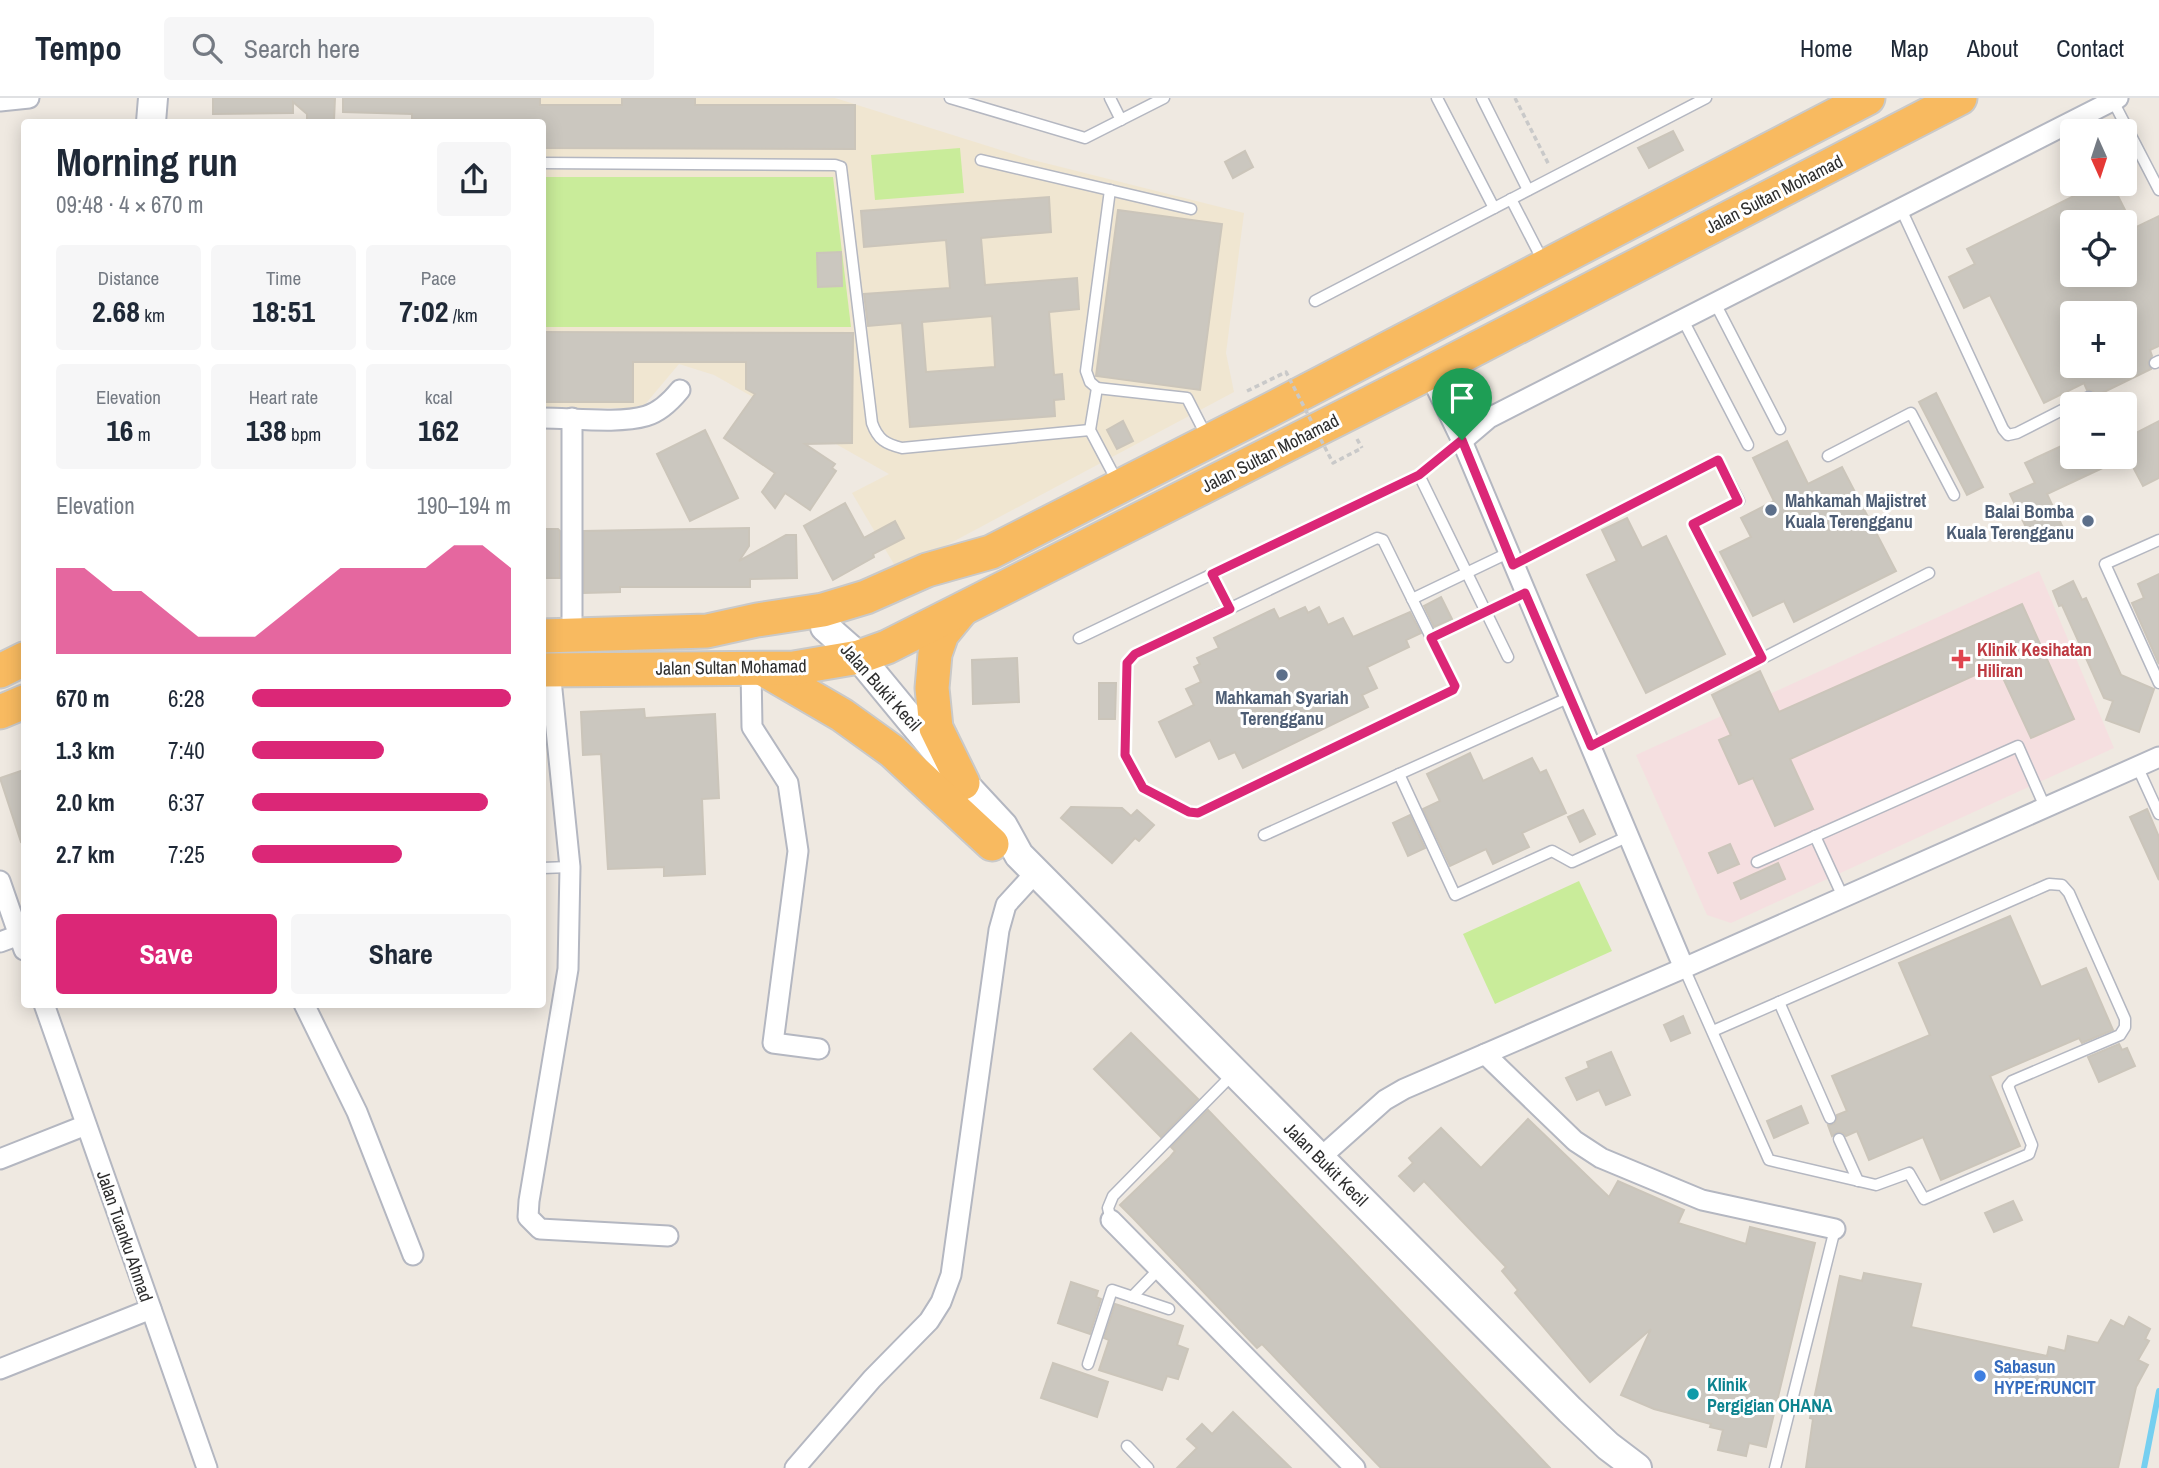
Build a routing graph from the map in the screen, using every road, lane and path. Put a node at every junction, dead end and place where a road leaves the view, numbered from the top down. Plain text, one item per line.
1 (29, 98) edge
2 (153, 98) edge
3 (950, 98) edge
4 (1110, 98) edge
5 (1164, 98) edge
6 (1437, 98) edge
7 (1482, 98) edge
8 (1515, 98) edge
9 (1706, 98) edge
10 (1868, 98) edge
11 (1960, 98) edge
12 (2116, 99) edge
13 (0, 101) edge
14 (1149, 101) edge
15 (151, 119) edge
16 (2124, 119) edge
17 (1121, 120) junction
18 (2137, 149) edge
19 (981, 160) dead end
20 (546, 163) edge
21 (1555, 176) junction
22 (1110, 190) junction
23 (1528, 190) junction
24 (2159, 190) edge
25 (1511, 199) junction
26 (1494, 208) junction
27 (1191, 209) dead end
28 (1901, 209) junction
29 (1546, 267) junction
30 (1315, 301) dead end
31 (1715, 303) junction
32 (1684, 320) junction
33 (1429, 373) junction
34 (1097, 388) junction
35 (680, 390) dead end
36 (1247, 391) dead end
37 (2060, 412) edge
38 (546, 418) edge
39 (572, 418) junction
40 (1780, 429) dead end
41 (1090, 430) junction
42 (1462, 440) junction
43 (1209, 441) junction
44 (1748, 445) dead end
45 (1362, 449) dead end
46 (1828, 456) dead end
47 (1419, 475) junction
48 (1120, 487) junction
49 (1954, 495) dead end
50 (2159, 540) edge
51 (991, 552) junction
52 (1511, 559) junction
53 (1467, 572) junction
54 (1929, 573) dead end
55 (1212, 574) junction
56 (1525, 593) junction
57 (1412, 599) junction
58 (1230, 609) junction
59 (961, 611) junction
60 (1486, 612) junction
61 (825, 628) junction
62 (707, 631) junction
63 (557, 635) edge
64 (1079, 638) dead end
65 (1431, 638) junction
66 (1508, 657) dead end
67 (1762, 658) junction
68 (849, 659) junction
69 (21, 660) edge
70 (757, 669) junction
71 (546, 670) edge
72 (0, 671) edge
73 (21, 676) edge
74 (0, 683) edge
75 (2159, 683) edge
76 (1570, 697) junction
77 (21, 703) edge
78 (0, 712) edge
79 (21, 717) edge
80 (0, 723) edge
81 (1591, 746) junction
82 (2159, 757) edge
83 (2137, 766) junction
84 (1399, 774) junction
85 (963, 783) junction
86 (2045, 807) junction
87 (2158, 807) edge
88 (1264, 835) dead end
89 (1629, 836) junction
90 (1815, 836) junction
91 (1016, 857) junction
92 (1757, 862) dead end
93 (569, 867) junction
94 (546, 868) edge
95 (0, 881) edge
96 (1843, 897) junction
97 (21, 940) edge
98 (0, 942) edge
99 (21, 943) edge
100 (1684, 968) junction
101 (1779, 1002) junction
102 (45, 1008) edge
103 (306, 1008) edge
104 (1713, 1031) junction
105 (819, 1049) dead end
106 (1485, 1054) junction
107 (1235, 1073) junction
108 (1830, 1118) dead end
109 (86, 1125) junction
110 (1839, 1139) dead end
111 (1320, 1158) junction
112 (0, 1159) edge
113 (1858, 1181) junction
114 (1111, 1220) joint
115 (1835, 1229) joint
116 (668, 1236) dead end
117 (413, 1255) dead end
118 (1159, 1269) junction
119 (1132, 1297) junction
120 (151, 1309) junction
121 (1169, 1309) dead end
122 (1088, 1364) dead end
123 (0, 1369) edge
124 (1127, 1447) dead end
125 (207, 1468) edge
126 (795, 1468) edge
127 (1147, 1468) edge
128 (1355, 1468) edge
129 (1637, 1468) edge
130 (1775, 1468) edge

1 - 13 street
2 - 15 main road
3 - 17 lane
4 - 17 lane
5 - 14 lane
6 - 26 lane
7 - 23 lane
8 - 21 path
9 - 21 lane
10 - 29 highway, Jalan Sultan Mohamad
11 - 33 highway, Jalan Sultan Mohamad
12 - 16 lane
12 - 28 street
14 - 17 lane
18 - 24 lane
19 - 22 lane
20 - 41 lane
21 - 23 lane
22 - 27 lane
22 - 34 lane
23 - 25 lane
25 - 26 lane
25 - 29 lane
26 - 30 lane
28 - 31 street
28 - 37 lane
29 - 43 highway, Jalan Sultan Mohamad
31 - 32 street
31 - 40 lane
32 - 42 street
32 - 44 lane
33 - 42 street
33 - 59 highway, Jalan Sultan Mohamad
34 - 41 lane
34 - 43 lane
35 - 39 street
36 - 45 path, bridge
38 - 39 street
39 - 63 street
41 - 48 lane
42 - 47 lane
42 - 52 street
43 - 48 highway, Jalan Sultan Mohamad
46 - 49 lane
47 - 53 lane
47 - 55 lane
48 - 51 highway, Jalan Sultan Mohamad
50 - 75 lane
51 - 61 highway
51 - 62 highway, Jalan Sultan Mohamad
52 - 53 lane
52 - 56 street
52 - 67 lane
53 - 57 lane
53 - 60 lane
54 - 67 lane
55 - 58 lane
55 - 64 lane
56 - 60 lane
56 - 76 street
57 - 58 lane
57 - 65 lane
58 - 65 lane
59 - 68 highway, Jalan Sultan Mohamad
59 - 85 highway
60 - 65 lane
60 - 66 lane
61 - 62 highway
61 - 68 main road, Jalan Bukit Kecil
62 - 63 highway, Jalan Sultan Mohamad
67 - 81 lane
68 - 70 highway, Jalan Sultan Mohamad
68 - 85 main road, Jalan Bukit Kecil
68 - 91 main road, Jalan Bukit Kecil
69 - 72 highway
70 - 71 highway, Jalan Sultan Mohamad
70 - 91 highway
70 - 105 street
71 - 93 street
73 - 74 highway
76 - 81 street
76 - 84 lane
77 - 78 highway
79 - 80 highway
81 - 89 street
82 - 83 street
83 - 86 street
83 - 87 lane
84 - 88 lane
84 - 89 lane
85 - 91 main road, Jalan Bukit Kecil
86 - 90 lane
86 - 96 street
89 - 100 street
90 - 92 lane
90 - 96 lane
91 - 107 main road, Jalan Bukit Kecil
91 - 126 street
93 - 94 lane
93 - 116 street
95 - 97 street
96 - 100 street
98 - 99 street
100 - 104 lane
100 - 106 street
101 - 104 lane
101 - 108 lane
101 - 113 lane
102 - 109 street, Jalan Tuanku Ahmad
103 - 117 street
104 - 113 lane
106 - 111 street
106 - 115 street
107 - 111 main road, Jalan Bukit Kecil
107 - 114 lane
109 - 112 street
109 - 120 street, Jalan Tuanku Ahmad
110 - 113 lane
111 - 129 main road, Jalan Bukit Kecil
114 - 118 street
115 - 130 lane
118 - 119 lane
118 - 128 street
119 - 121 lane
119 - 122 lane
120 - 123 street
120 - 125 street, Jalan Tuanku Ahmad
124 - 127 lane

